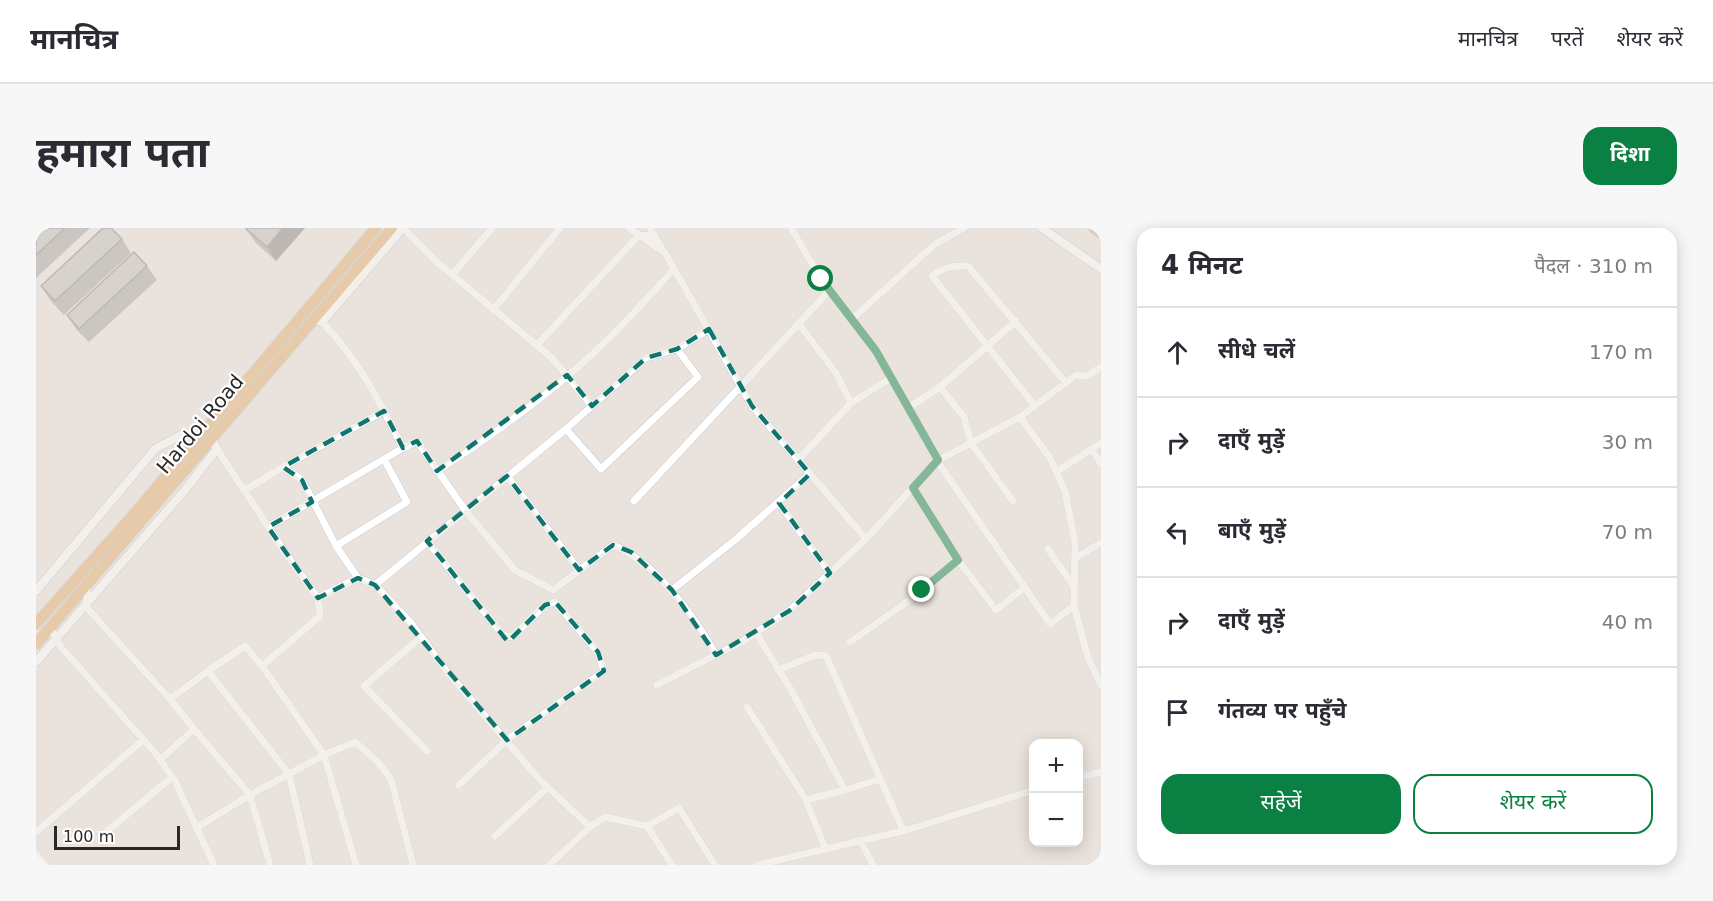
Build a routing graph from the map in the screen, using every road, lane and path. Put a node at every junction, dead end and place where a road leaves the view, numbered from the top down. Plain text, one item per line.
1 (376, 228) edge
2 (392, 228) edge
3 (403, 228) edge
4 (492, 228) edge
5 (560, 228) edge
6 (629, 228) edge
7 (650, 228) edge
8 (791, 228) edge
9 (964, 228) edge
10 (1042, 228) edge
11 (1094, 228) edge
12 (1101, 233) edge
13 (639, 235) junction
14 (655, 236) junction
15 (665, 253) junction
16 (674, 269) junction
17 (1101, 269) edge
18 (452, 275) junction
19 (830, 290) junction
20 (494, 310) junction
21 (852, 319) junction
22 (317, 320) junction
23 (1016, 321) junction
24 (799, 324) junction
25 (709, 329) junction
26 (537, 345) junction
27 (985, 346) junction
28 (677, 349) junction
29 (1101, 367) edge
30 (567, 375) junction
31 (891, 378) junction
32 (1066, 383) junction
33 (741, 386) junction
34 (940, 387) junction
35 (851, 403) junction
36 (592, 406) junction
37 (1035, 406) junction
38 (908, 408) junction
39 (384, 411) junction
40 (1020, 417) junction
41 (566, 429) junction
42 (210, 441) junction
43 (971, 443) junction
44 (1101, 443) edge
45 (403, 448) junction
46 (1092, 450) junction
47 (384, 459) junction
48 (798, 460) junction
49 (938, 460) junction
50 (1101, 464) edge
51 (283, 467) junction
52 (436, 471) junction
53 (1056, 472) junction
54 (810, 474) junction
55 (507, 476) junction
56 (913, 488) junction
57 (245, 490) junction
58 (634, 501) dead end
59 (1013, 501) dead end
60 (312, 502) junction
61 (779, 502) junction
62 (465, 510) junction
63 (268, 527) junction
64 (866, 539) junction
65 (427, 541) junction
66 (1101, 543) edge
67 (336, 546) junction
68 (1048, 549) dead end
69 (1075, 558) junction
70 (958, 560) junction
71 (579, 570) junction
72 (830, 573) junction
73 (358, 578) junction
74 (87, 584) junction
75 (375, 585) junction
76 (1025, 587) junction
77 (1074, 587) junction
78 (672, 590) junction
79 (36, 591) edge
80 (318, 598) junction
81 (87, 603) junction
82 (1074, 606) junction
83 (36, 624) edge
84 (50, 628) junction
85 (756, 633) junction
86 (421, 637) junction
87 (56, 639) junction
88 (850, 642) dead end
89 (36, 644) edge
90 (716, 655) junction
91 (36, 662) edge
92 (262, 666) junction
93 (778, 670) junction
94 (208, 671) junction
95 (657, 685) dead end
96 (1101, 686) edge
97 (170, 699) junction
98 (747, 707) dead end
99 (194, 729) junction
100 (143, 740) junction
101 (507, 740) junction
102 (427, 751) dead end
103 (324, 755) junction
104 (160, 760) junction
105 (1101, 772) edge
106 (289, 774) junction
107 (172, 777) junction
108 (1083, 777) edge
109 (880, 779) junction
110 (459, 784) dead end
111 (548, 788) junction
112 (845, 790) junction
113 (1029, 792) edge
114 (250, 795) junction
115 (806, 800) junction
116 (647, 826) junction
117 (590, 827) junction
118 (196, 828) junction
119 (903, 830) junction
120 (36, 832) edge
121 (105, 833) dead end
122 (495, 836) dead end
123 (861, 840) junction
124 (825, 848) junction
125 (36, 854) edge
126 (45, 865) edge
127 (214, 865) edge
128 (270, 865) edge
129 (310, 865) edge
130 (356, 865) edge
131 (412, 865) edge
132 (549, 865) edge
133 (672, 865) edge
134 (715, 865) edge
135 (757, 865) edge
136 (873, 865) edge

1 - 42 highway, Hardoi Road
2 - 22 highway, Hardoi Road
3 - 18 street
3 - 22 street
4 - 18 street
5 - 20 street
6 - 13 street
7 - 14 street
8 - 19 street
9 - 21 street
10 - 17 street
11 - 12 highway
13 - 14 street
13 - 15 street
13 - 26 street
14 - 15 street
15 - 16 street
16 - 25 street
16 - 30 street
18 - 20 street
19 - 21 street
19 - 24 street
20 - 26 street
21 - 31 street
22 - 39 street
22 - 42 highway, Hardoi Road
23 - 27 street
23 - 27 street
23 - 32 street
24 - 33 street
24 - 35 street
25 - 28 street
25 - 33 street
26 - 30 street
27 - 34 street
27 - 37 street
28 - 36 street
28 - 41 street
29 - 32 street
30 - 36 street
30 - 52 street
31 - 35 street
31 - 38 street
32 - 37 street
33 - 48 street
33 - 58 street
34 - 38 street
34 - 43 street
35 - 48 street
36 - 41 street
37 - 40 street
38 - 49 street
39 - 45 street
39 - 51 street
40 - 43 street
40 - 53 street
41 - 55 street
42 - 57 street
42 - 74 highway, Hardoi Road
42 - 79 street
42 - 81 street
42 - 83 highway, Hardoi Road
43 - 49 street
43 - 59 street
44 - 46 street
45 - 47 street
45 - 52 street
46 - 50 street
46 - 53 street
47 - 60 street
47 - 67 street
48 - 54 street
49 - 56 street
49 - 76 street
51 - 57 street
51 - 60 street
52 - 62 street
53 - 69 street
54 - 61 street
54 - 64 street
55 - 62 street
55 - 71 street
56 - 64 street
56 - 70 street
57 - 63 street
60 - 63 street
60 - 67 street
61 - 72 street
61 - 78 street
62 - 65 street
62 - 71 street
63 - 80 street
64 - 72 street
65 - 75 street
65 - 101 street
66 - 69 street
67 - 73 street
68 - 77 street
69 - 77 street
70 - 76 street
70 - 88 street
71 - 78 street
72 - 85 street
73 - 75 street
73 - 80 street
74 - 81 street
74 - 84 highway, Hardoi Road
75 - 86 street
76 - 82 street
77 - 82 street
78 - 90 street
80 - 92 street
81 - 87 street
81 - 97 street
82 - 96 street
84 - 87 street
84 - 89 highway, Hardoi Road
85 - 90 street
85 - 93 street
86 - 101 street
86 - 102 street
87 - 91 street
87 - 100 street
90 - 95 street
92 - 94 street
92 - 103 street
93 - 109 street
93 - 112 street
94 - 97 street
94 - 106 street
97 - 99 street
98 - 115 street
99 - 104 street
99 - 114 street
100 - 104 street
100 - 120 street
101 - 110 street
101 - 111 street
103 - 106 street
103 - 130 street
103 - 131 street
104 - 107 street
105 - 108 street
106 - 114 street
106 - 129 street
107 - 118 street
107 - 121 street
109 - 112 street
109 - 119 street
111 - 117 street
111 - 122 street
112 - 115 street
113 - 119 street
114 - 118 street
114 - 128 street
115 - 124 street
116 - 117 street
116 - 133 street
116 - 134 street
117 - 132 street
118 - 127 street
119 - 123 street
123 - 124 street
123 - 136 street
124 - 135 street
125 - 126 street

